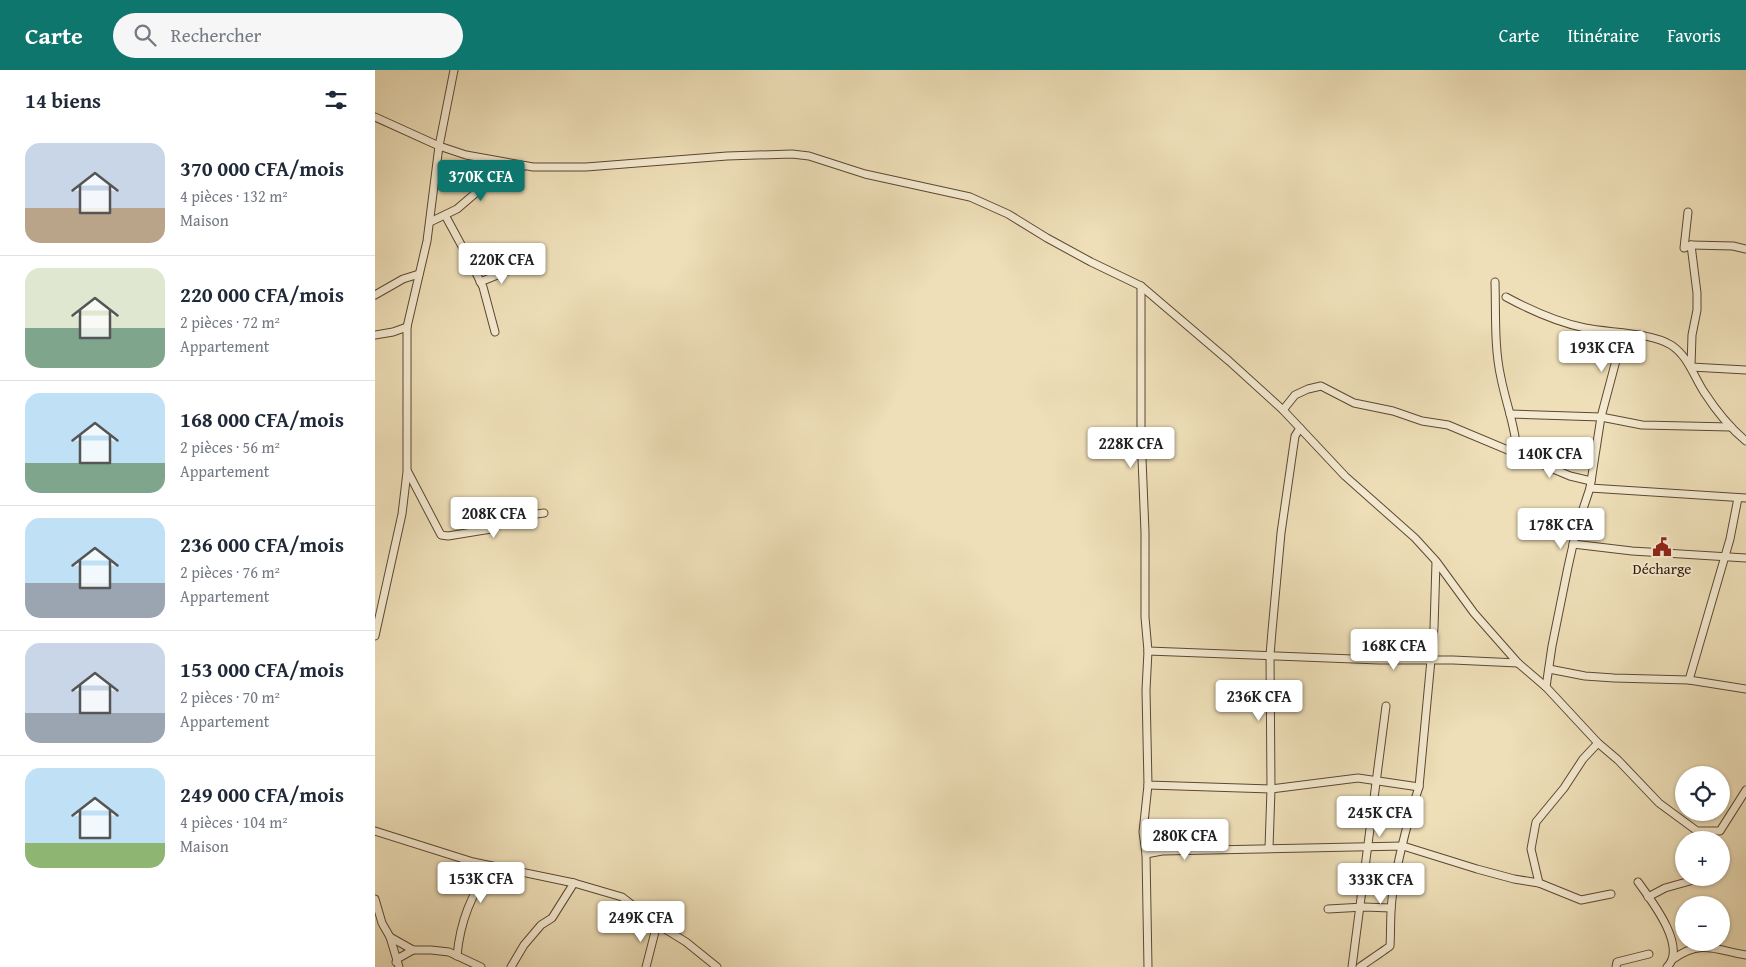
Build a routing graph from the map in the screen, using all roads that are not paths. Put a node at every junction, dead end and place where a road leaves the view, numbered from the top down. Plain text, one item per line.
1 (454, 70) edge
2 (375, 118) edge
3 (439, 146) junction
4 (524, 165) junction
5 (1688, 212) dead end
6 (445, 216) junction
7 (430, 222) junction
8 (1691, 245) junction
9 (1746, 249) edge
10 (515, 268) dead end
11 (419, 274) junction
12 (480, 282) junction
13 (1495, 282) dead end
14 (1141, 286) junction
15 (375, 295) edge
16 (1506, 298) dead end
17 (407, 327) junction
18 (495, 332) dead end
19 (1623, 334) junction
20 (375, 335) edge
21 (1691, 367) junction
22 (1746, 370) edge
23 (1283, 410) junction
24 (1510, 414) junction
25 (1601, 417) junction
26 (1300, 428) junction
27 (1731, 428) junction
28 (1746, 441) edge
29 (1517, 454) junction
30 (407, 472) junction
31 (1590, 485) junction
32 (1742, 498) edge
33 (545, 513) dead end
34 (1573, 544) junction
35 (1725, 556) junction
36 (1746, 558) edge
37 (1436, 561) junction
38 (375, 636) edge
39 (1148, 650) junction
40 (1270, 655) junction
41 (1431, 661) junction
42 (1518, 663) junction
43 (1549, 669) junction
44 (1689, 680) junction
45 (1546, 688) junction
46 (1746, 689) edge
47 (1386, 706) dead end
48 (1598, 743) junction
49 (1376, 780) junction
50 (1147, 785) junction
51 (1419, 787) junction
52 (1271, 789) junction
53 (1746, 790) edge
54 (375, 831) edge
55 (1368, 846) junction
56 (1403, 846) junction
57 (1269, 848) junction
58 (1146, 854) junction
59 (492, 867) junction
60 (574, 882) junction
61 (1638, 882) dead end
62 (1539, 883) junction
63 (1675, 885) edge
64 (1611, 894) dead end
65 (1648, 897) junction
66 (375, 899) edge
67 (1360, 907) junction
68 (1391, 908) junction
69 (1328, 909) dead end
70 (657, 924) junction
71 (390, 937) junction
72 (413, 950) junction
73 (1649, 954) dead end
74 (1746, 955) edge
75 (457, 956) junction
76 (397, 959) junction
77 (1673, 959) junction
78 (397, 967) edge
79 (481, 967) edge
80 (511, 967) edge
81 (647, 967) edge
82 (717, 967) edge
83 (1148, 967) edge
84 (1352, 967) edge
85 (1360, 967) edge
86 (1616, 967) edge
87 (1667, 967) edge

1 - 3 street
2 - 3 street
3 - 4 street
3 - 7 street
4 - 6 street
4 - 14 street
5 - 8 street
6 - 7 street
6 - 12 street
7 - 11 street
8 - 9 street
8 - 21 street
10 - 12 street
11 - 15 street
11 - 17 street
12 - 18 street
13 - 24 street
14 - 23 street
14 - 39 street
16 - 19 street
17 - 20 street
17 - 30 street
19 - 21 street
19 - 25 street
21 - 22 street
21 - 27 street
23 - 26 street
23 - 29 street
24 - 25 street
24 - 29 street
25 - 27 street
25 - 31 street
26 - 37 street
26 - 40 street
27 - 28 street
29 - 31 street
30 - 33 street
30 - 38 street
31 - 32 street
31 - 34 street
32 - 35 street
34 - 35 street
34 - 43 street
35 - 36 street
35 - 44 street
37 - 41 street
37 - 42 street
39 - 40 street
39 - 50 street
40 - 41 street
40 - 52 street
41 - 42 street
41 - 51 street
42 - 45 street
43 - 44 street
43 - 45 street
44 - 46 street
45 - 48 street
47 - 49 street
48 - 53 street
48 - 62 street
49 - 51 street
49 - 52 street
49 - 55 street
50 - 52 street
50 - 58 street
51 - 56 street
52 - 57 street
54 - 59 street
55 - 56 street
55 - 57 street
55 - 67 street
56 - 62 street
56 - 68 street
57 - 58 street
58 - 83 street
59 - 60 street
59 - 75 street
60 - 70 street
60 - 80 street
61 - 65 street
62 - 64 street
63 - 65 street
65 - 77 street
66 - 71 street
67 - 68 street
67 - 69 street
67 - 84 street
68 - 85 street
70 - 81 street
70 - 82 street
71 - 72 street
71 - 76 street
72 - 75 street
72 - 76 street
73 - 86 street
74 - 77 street
75 - 79 street
76 - 78 street
77 - 87 street

